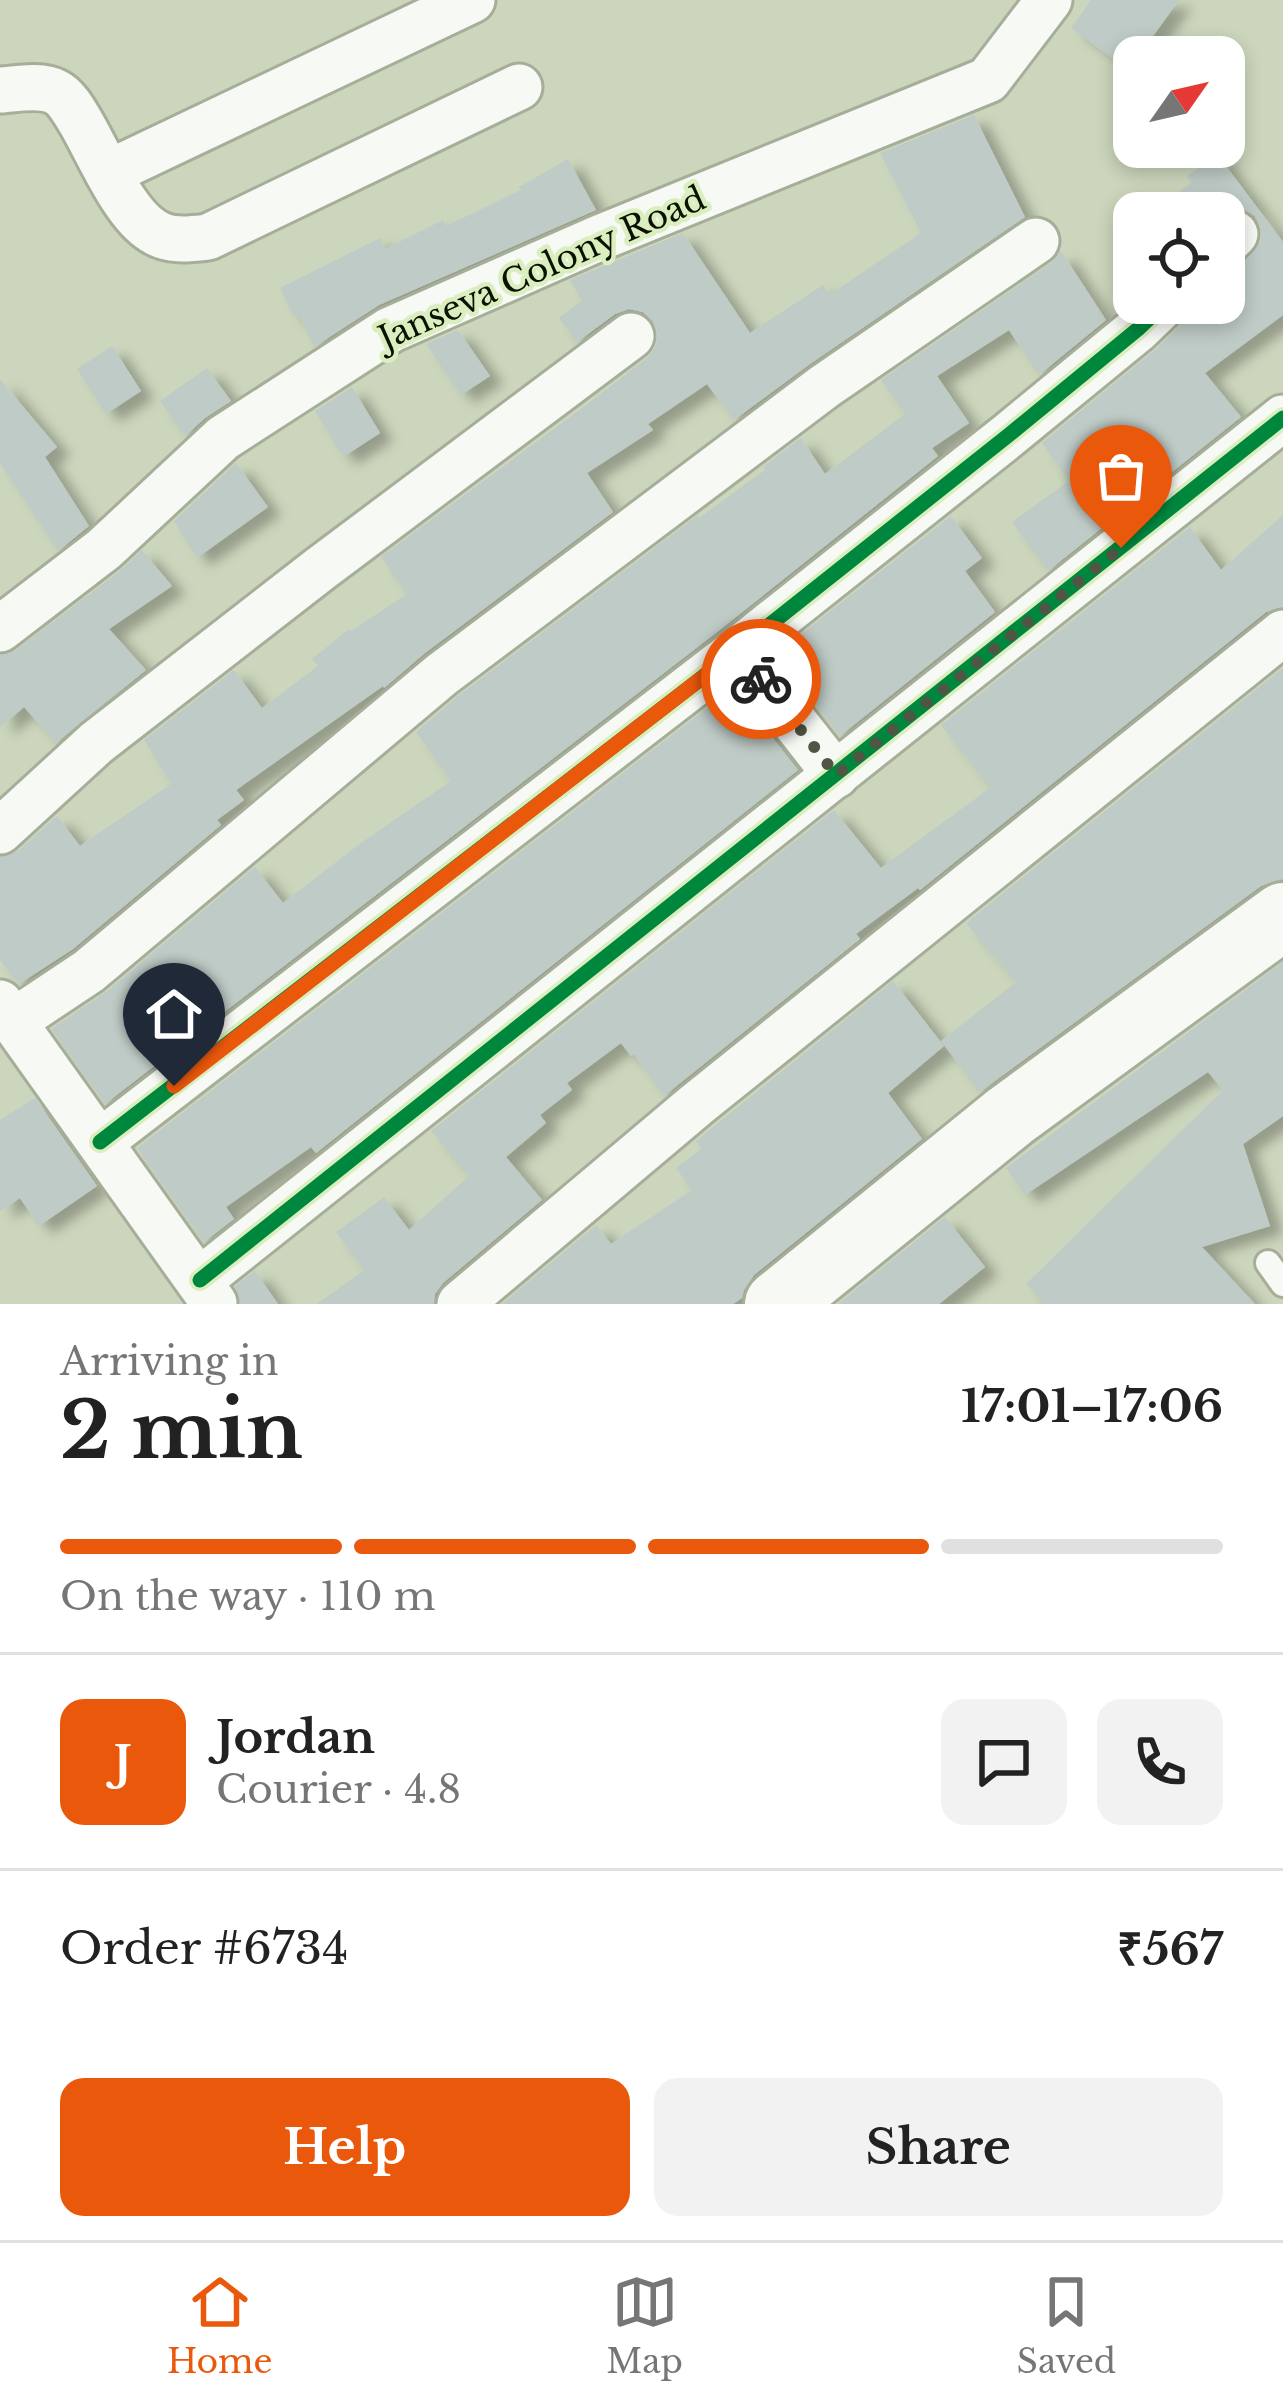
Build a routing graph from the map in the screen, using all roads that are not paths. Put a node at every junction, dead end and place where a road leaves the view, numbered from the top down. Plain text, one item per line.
1 (472, 0) edge
2 (1049, 0) edge
3 (519, 87) dead end
4 (0, 91) edge
5 (108, 173) junction
6 (1036, 241) dead end
7 (1143, 324) edge
8 (631, 336) dead end
9 (1283, 418) edge
10 (0, 629) edge
11 (1283, 633) edge
12 (738, 650) junction
13 (836, 775) junction
14 (0, 831) edge
15 (1283, 916) edge
16 (7, 1012) edge
17 (100, 1142) junction
18 (208, 1292) edge
19 (460, 1304) edge
20 (778, 1304) edge

1 - 5 street
2 - 10 street, Janseva Colony Road
3 - 5 street
4 - 5 street
6 - 16 street
7 - 12 street
8 - 14 street
9 - 13 street
11 - 19 street
12 - 13 street
12 - 17 street
13 - 18 street
15 - 20 street
16 - 17 street
17 - 18 street

